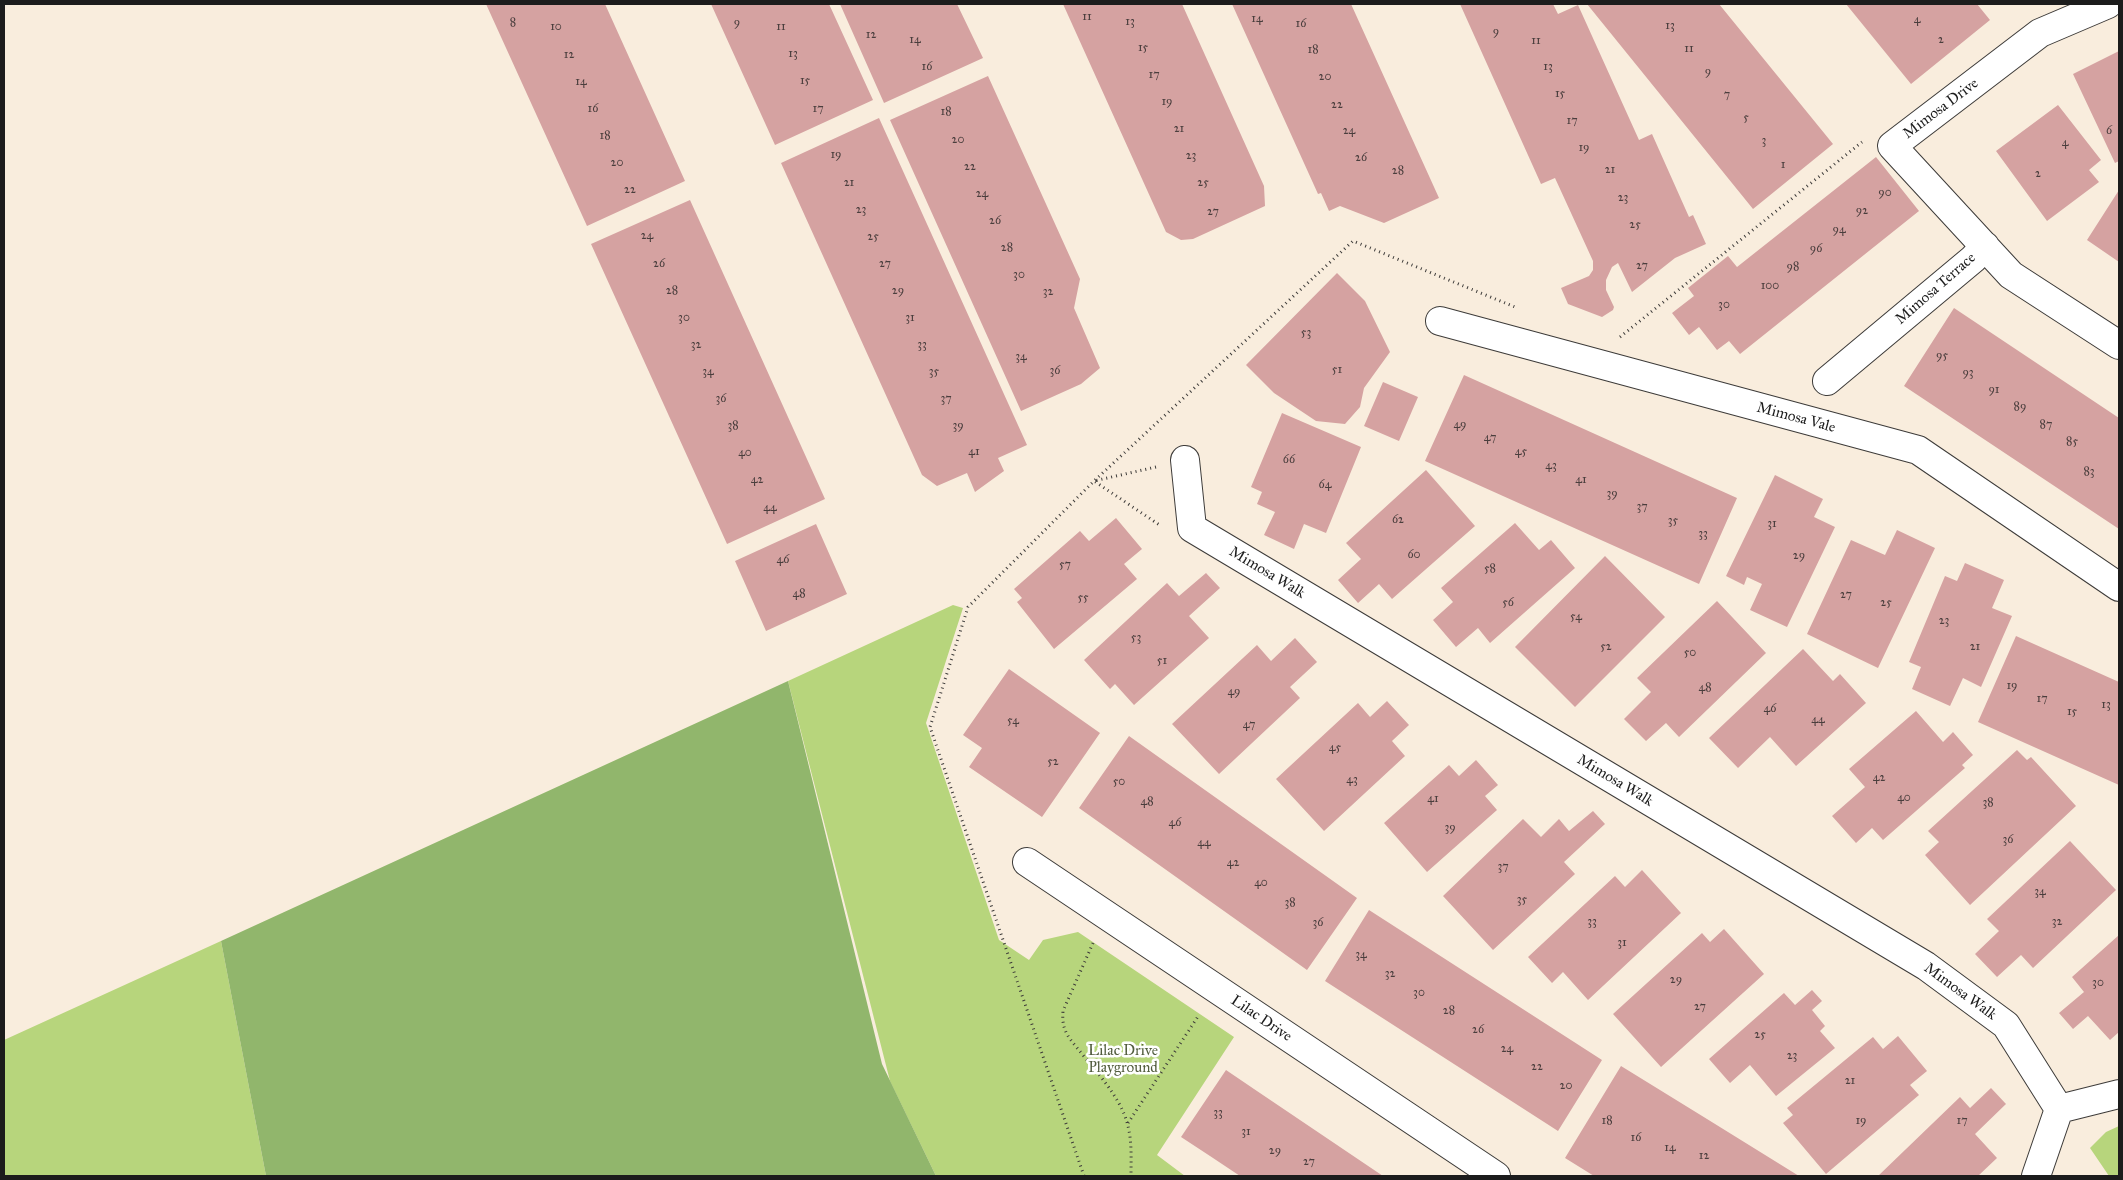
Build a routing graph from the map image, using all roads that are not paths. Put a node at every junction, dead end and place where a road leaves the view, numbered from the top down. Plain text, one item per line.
1 (2108, 4) edge
2 (1985, 246) junction
3 (1440, 321) dead end
4 (2119, 345) edge
5 (1827, 381) dead end
6 (1185, 460) dead end
7 (2119, 587) edge
8 (1027, 862) dead end
9 (2119, 1094) edge
10 (2059, 1109) junction
11 (1496, 1176) edge
12 (2036, 1176) edge

1 - 2 street, Mimosa Drive
2 - 4 street, Mimosa Terrace
2 - 5 street, Mimosa Terrace
3 - 7 street, Mimosa Vale
6 - 10 street, Mimosa Walk
8 - 11 street, Lilac Drive
9 - 10 street
10 - 12 street

